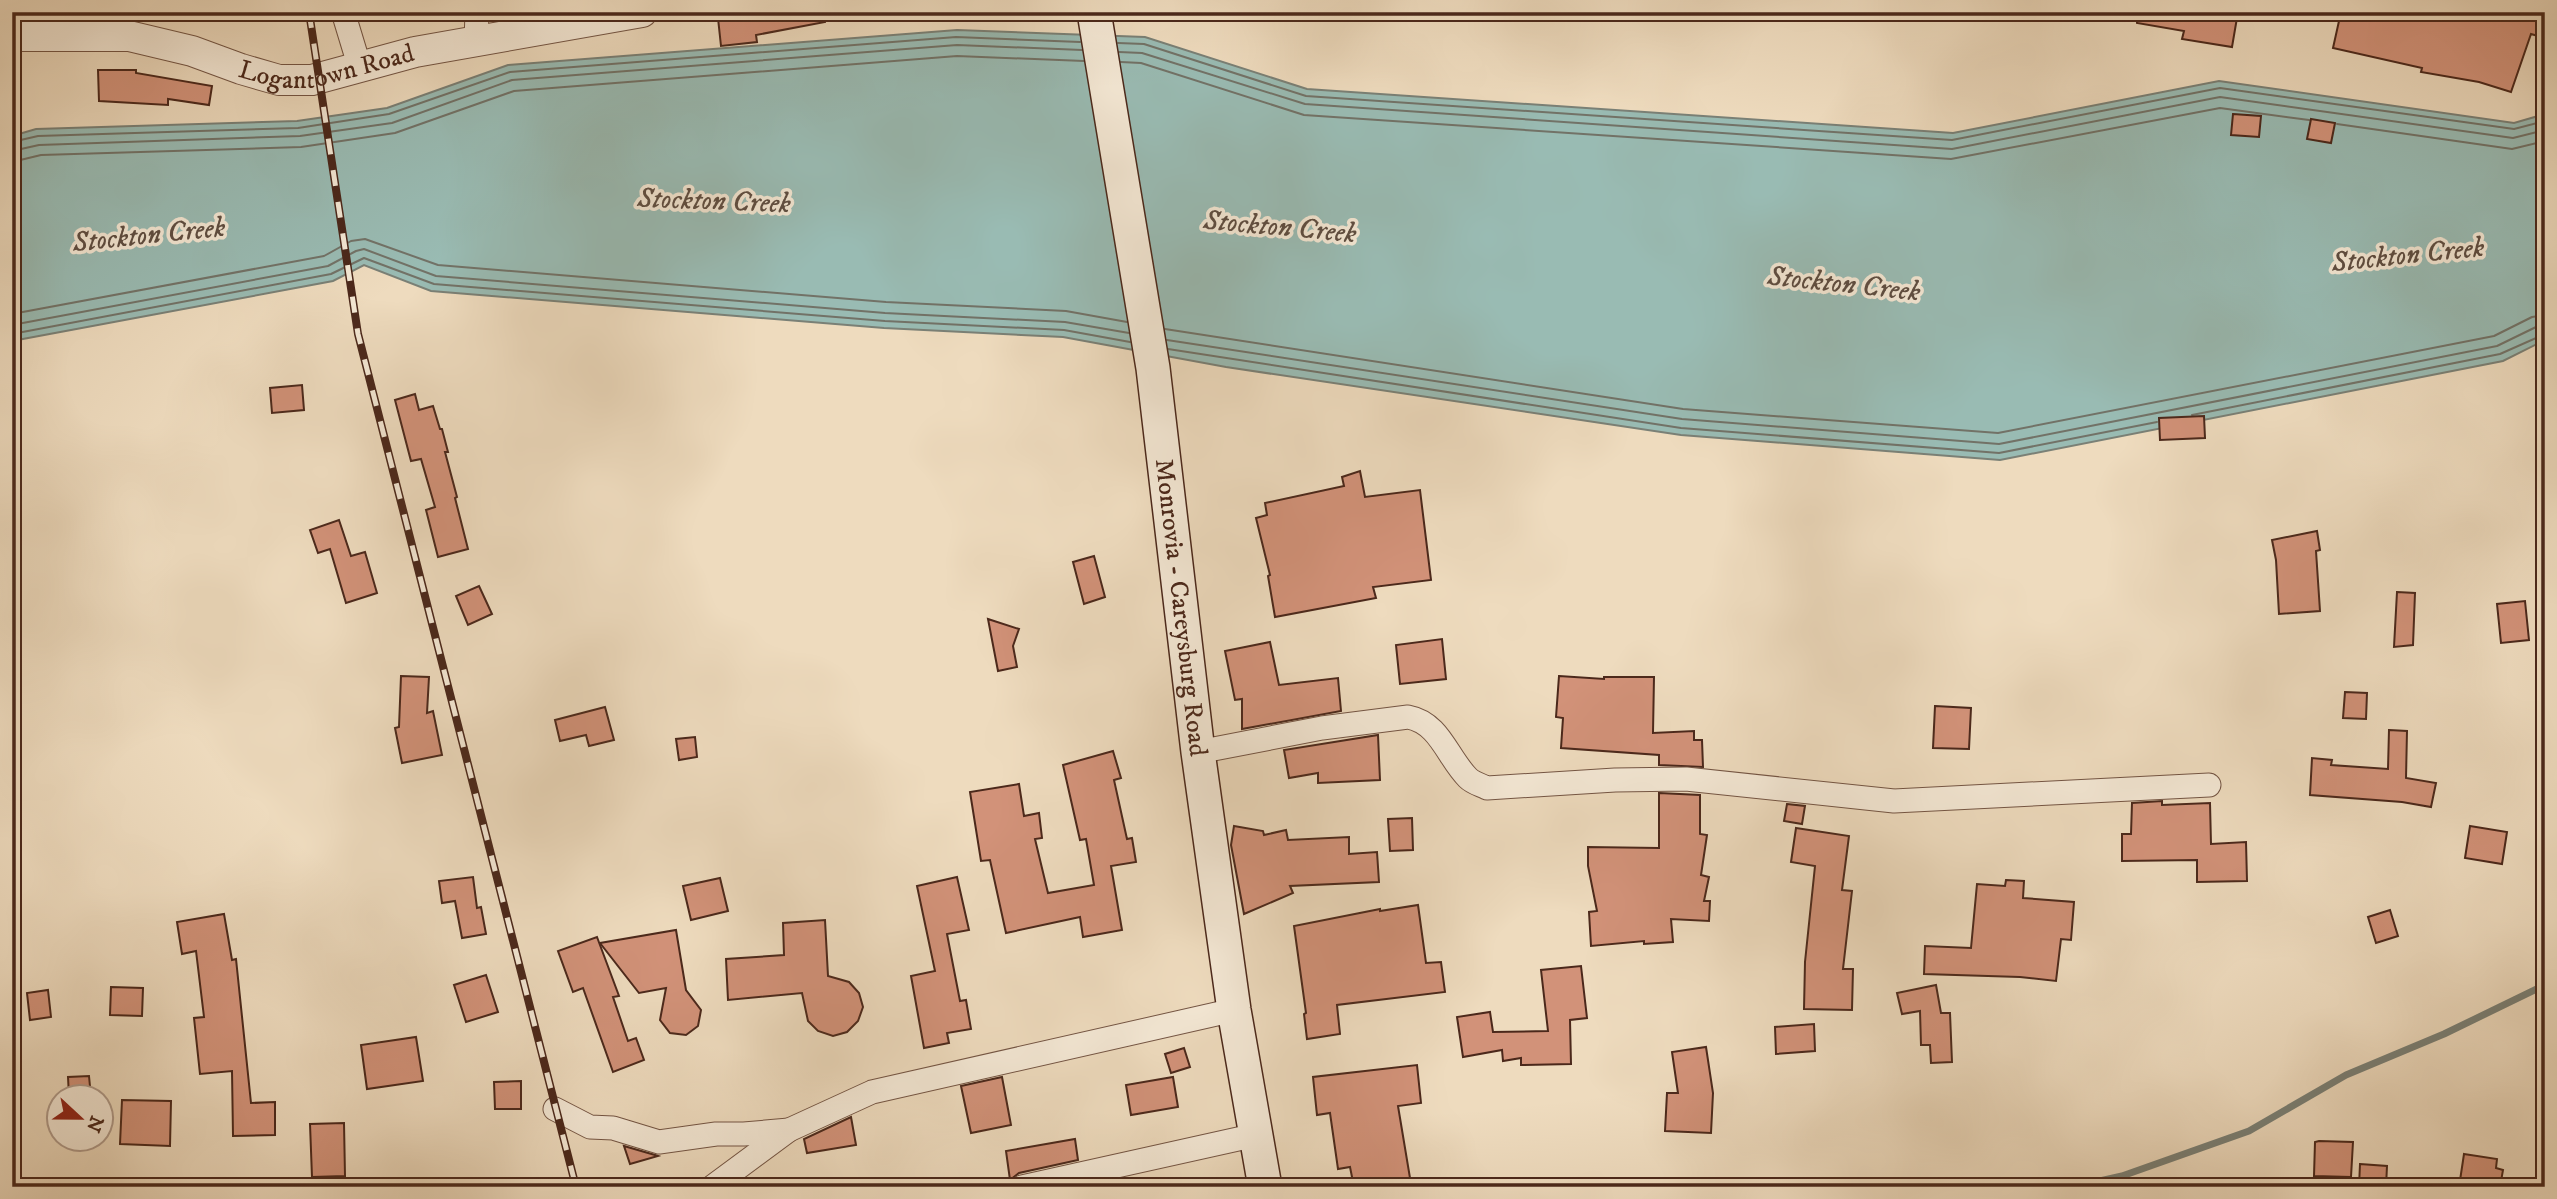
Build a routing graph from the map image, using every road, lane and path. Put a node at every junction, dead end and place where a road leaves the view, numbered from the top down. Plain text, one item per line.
1 (343, 12) edge
2 (477, 12) edge
3 (642, 12) edge
4 (1096, 21) edge
5 (12, 36) edge
6 (476, 42) junction
7 (360, 68) junction
8 (1198, 752) junction
9 (2210, 785) dead end
10 (1234, 1010) junction
11 (555, 1109) dead end
12 (789, 1130) junction
13 (1256, 1135) junction
14 (712, 1187) edge
15 (1021, 1187) edge
16 (1265, 1187) edge

1 - 7 street
2 - 6 street
3 - 6 street, Logantown Road
4 - 8 main road, Monrovia - Careysburg Road
5 - 7 street, Logantown Road
6 - 7 street, Logantown Road
8 - 9 street
8 - 10 main road, Monrovia - Careysburg Road
10 - 12 street
10 - 13 main road, Monrovia - Careysburg Road
11 - 12 street
12 - 14 street
13 - 15 street
13 - 16 main road, Monrovia - Careysburg Road

